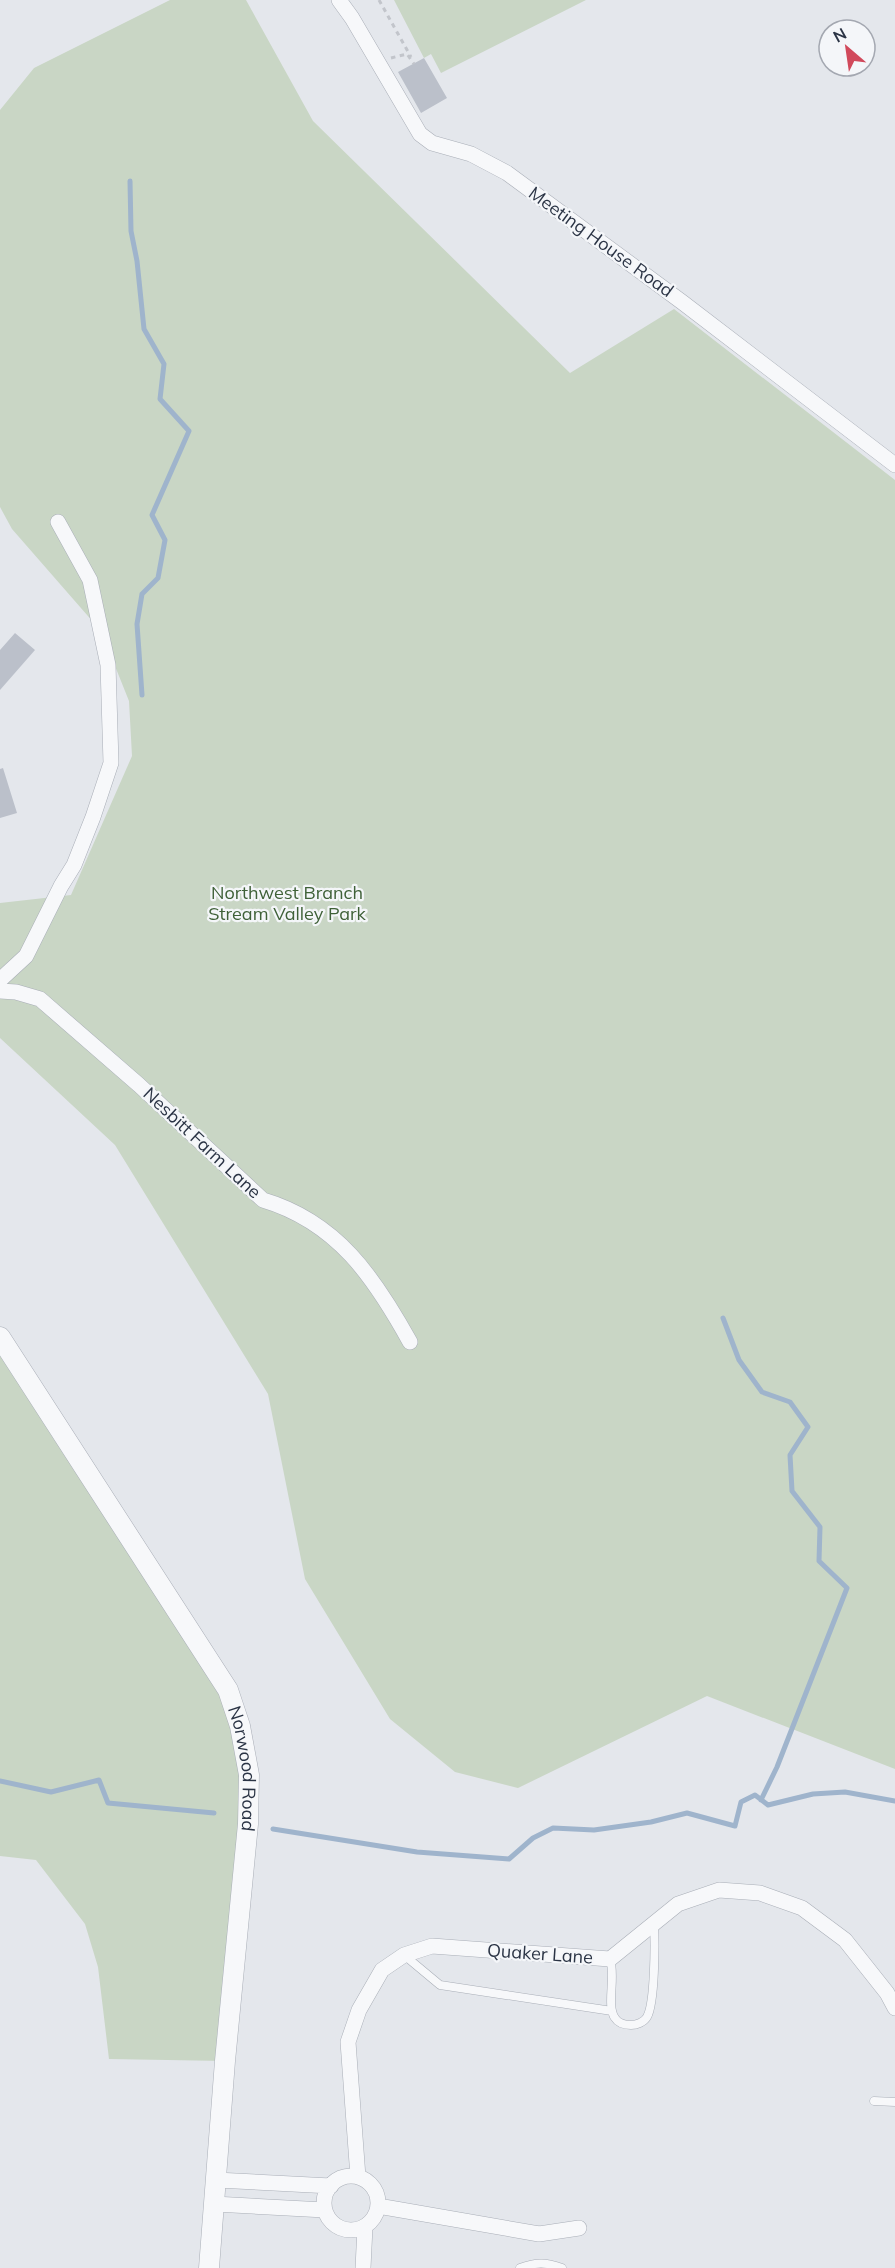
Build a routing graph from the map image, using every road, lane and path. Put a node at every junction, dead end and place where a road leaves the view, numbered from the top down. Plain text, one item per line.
1 (339, 0) edge
2 (379, 0) edge
3 (411, 57) junction
4 (379, 64) junction
5 (414, 64) dead end
6 (895, 465) edge
7 (58, 522) dead end
8 (0, 980) edge
9 (0, 991) edge
10 (0, 1336) edge
11 (410, 1342) dead end
12 (654, 1925) junction
13 (404, 1955) junction
14 (610, 1959) junction
15 (895, 2008) edge
16 (612, 2011) junction
17 (874, 2101) dead end
18 (895, 2102) edge
19 (358, 2177) junction
20 (216, 2180) junction
21 (331, 2186) junction
22 (214, 2204) junction
23 (378, 2206) junction
24 (325, 2210) junction
25 (365, 2227) junction
26 (579, 2228) dead end
27 (209, 2268) edge
28 (363, 2268) edge
29 (520, 2268) edge
30 (562, 2268) edge

1 - 4 street, Meeting House Road
2 - 3 path
3 - 4 path
3 - 5 path
4 - 6 street, Meeting House Road
7 - 8 street
9 - 11 street, Nesbitt Farm Lane
10 - 20 street, Norwood Road
12 - 14 street, Quaker Lane
12 - 15 street, Quaker Lane
12 - 16 lane
13 - 14 street, Quaker Lane
13 - 16 lane
13 - 19 street, Quaker Lane
14 - 16 lane
17 - 18 lane
19 - 21 street
19 - 23 street
20 - 21 street
20 - 22 street, Norwood Road
21 - 24 street
22 - 24 street
22 - 27 street, Norwood Road
23 - 25 street
23 - 26 street
24 - 25 street
25 - 28 street
29 - 30 lane

